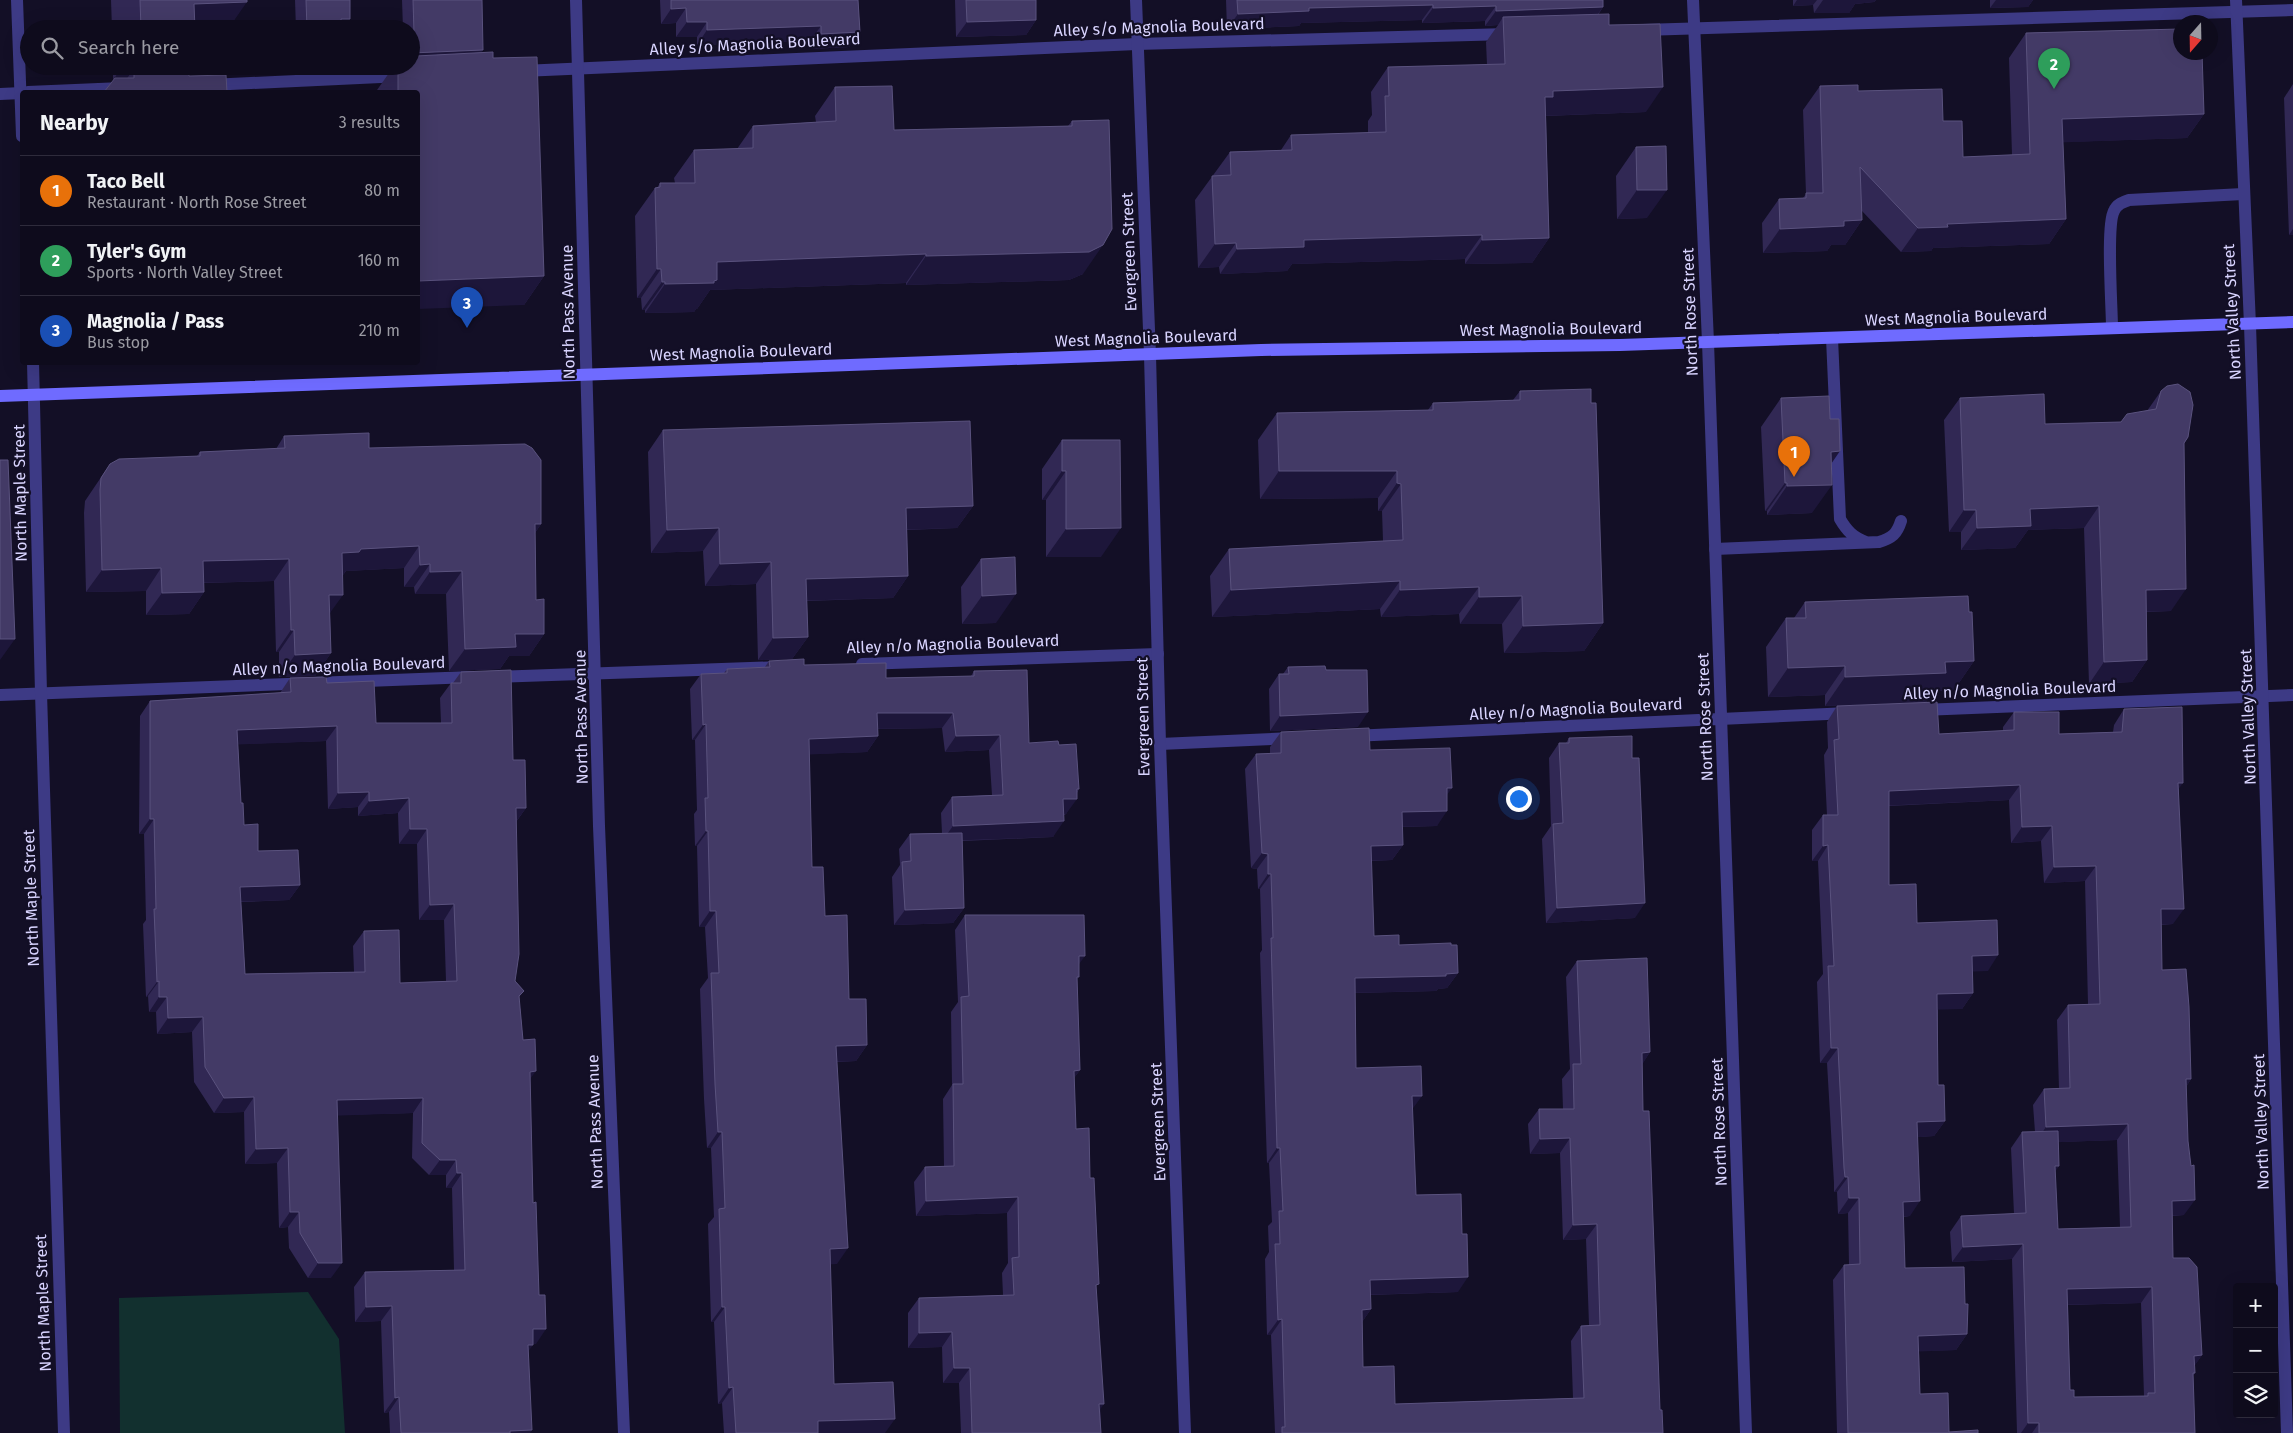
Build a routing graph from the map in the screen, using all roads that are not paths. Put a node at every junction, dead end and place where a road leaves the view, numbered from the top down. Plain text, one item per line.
1 (18, 0) edge
2 (576, 0) edge
3 (1136, 0) edge
4 (1693, 0) edge
5 (2236, 6) edge
6 (2293, 10) edge
7 (1694, 29) junction
8 (1634, 30) edge
9 (20, 31) edge
10 (1525, 33) edge
11 (1137, 44) junction
12 (579, 68) junction
13 (511, 72) edge
14 (23, 75) edge
15 (414, 76) edge
16 (200, 85) edge
17 (133, 88) edge
18 (24, 90) edge
19 (89, 90) edge
20 (20, 93) edge
21 (0, 94) edge
22 (2243, 194) junction
23 (2293, 322) edge
24 (2250, 325) junction
25 (2112, 328) junction
26 (1832, 338) junction
27 (1708, 342) junction
28 (1150, 355) junction
29 (33, 365) edge
30 (585, 374) junction
31 (35, 395) junction
32 (0, 396) edge
33 (1901, 521) dead end
34 (1866, 542) junction
35 (1716, 549) junction
36 (1158, 654) junction
37 (852, 664) edge
38 (793, 666) edge
39 (596, 673) junction
40 (40, 694) junction
41 (0, 695) edge
42 (2293, 695) edge
43 (2263, 696) junction
44 (1908, 711) edge
45 (1859, 713) edge
46 (1721, 718) junction
47 (1339, 736) edge
48 (1309, 738) edge
49 (1160, 744) junction
50 (64, 1433) edge
51 (624, 1433) edge
52 (1185, 1433) edge
53 (1746, 1433) edge
54 (2287, 1433) edge

1 - 9 street
2 - 12 street, North Pass Avenue
3 - 11 street, Evergreen Street
4 - 7 street, North Rose Street
5 - 6 street
5 - 7 street
5 - 22 street, North Valley Street
7 - 8 street
7 - 27 street, North Rose Street
10 - 11 street, Alley s/o Magnolia Boulevard
11 - 12 street, Alley s/o Magnolia Boulevard
11 - 28 street, Evergreen Street
12 - 13 street, Alley s/o Magnolia Boulevard
12 - 30 street, North Pass Avenue
14 - 18 street
15 - 16 street
17 - 19 street
20 - 21 street
22 - 24 street, North Valley Street
22 - 25 street
23 - 24 main road, West Magnolia Boulevard
24 - 25 main road, West Magnolia Boulevard
24 - 43 street, North Valley Street
25 - 26 main road, West Magnolia Boulevard
26 - 27 main road, West Magnolia Boulevard
26 - 34 street
27 - 28 main road, West Magnolia Boulevard
27 - 35 street, North Rose Street
28 - 30 main road, West Magnolia Boulevard
28 - 36 street, Evergreen Street
29 - 31 street, North Maple Street
30 - 31 main road, West Magnolia Boulevard
30 - 39 street, North Pass Avenue
31 - 32 main road, West Magnolia Boulevard
31 - 40 street, North Maple Street
33 - 34 street
34 - 35 street
35 - 46 street, North Rose Street
36 - 37 street, Alley n/o Magnolia Boulevard
36 - 49 street, Evergreen Street
38 - 39 street, Alley n/o Magnolia Boulevard
39 - 40 street, Alley n/o Magnolia Boulevard
39 - 51 street, North Pass Avenue
40 - 41 street, Alley n/o Magnolia Boulevard
40 - 50 street, North Maple Street
42 - 43 street, Alley n/o Magnolia Boulevard
43 - 44 street, Alley n/o Magnolia Boulevard
43 - 54 street, North Valley Street
45 - 46 street, Alley n/o Magnolia Boulevard
46 - 47 street, Alley n/o Magnolia Boulevard
46 - 53 street, North Rose Street
48 - 49 street
49 - 52 street, Evergreen Street

